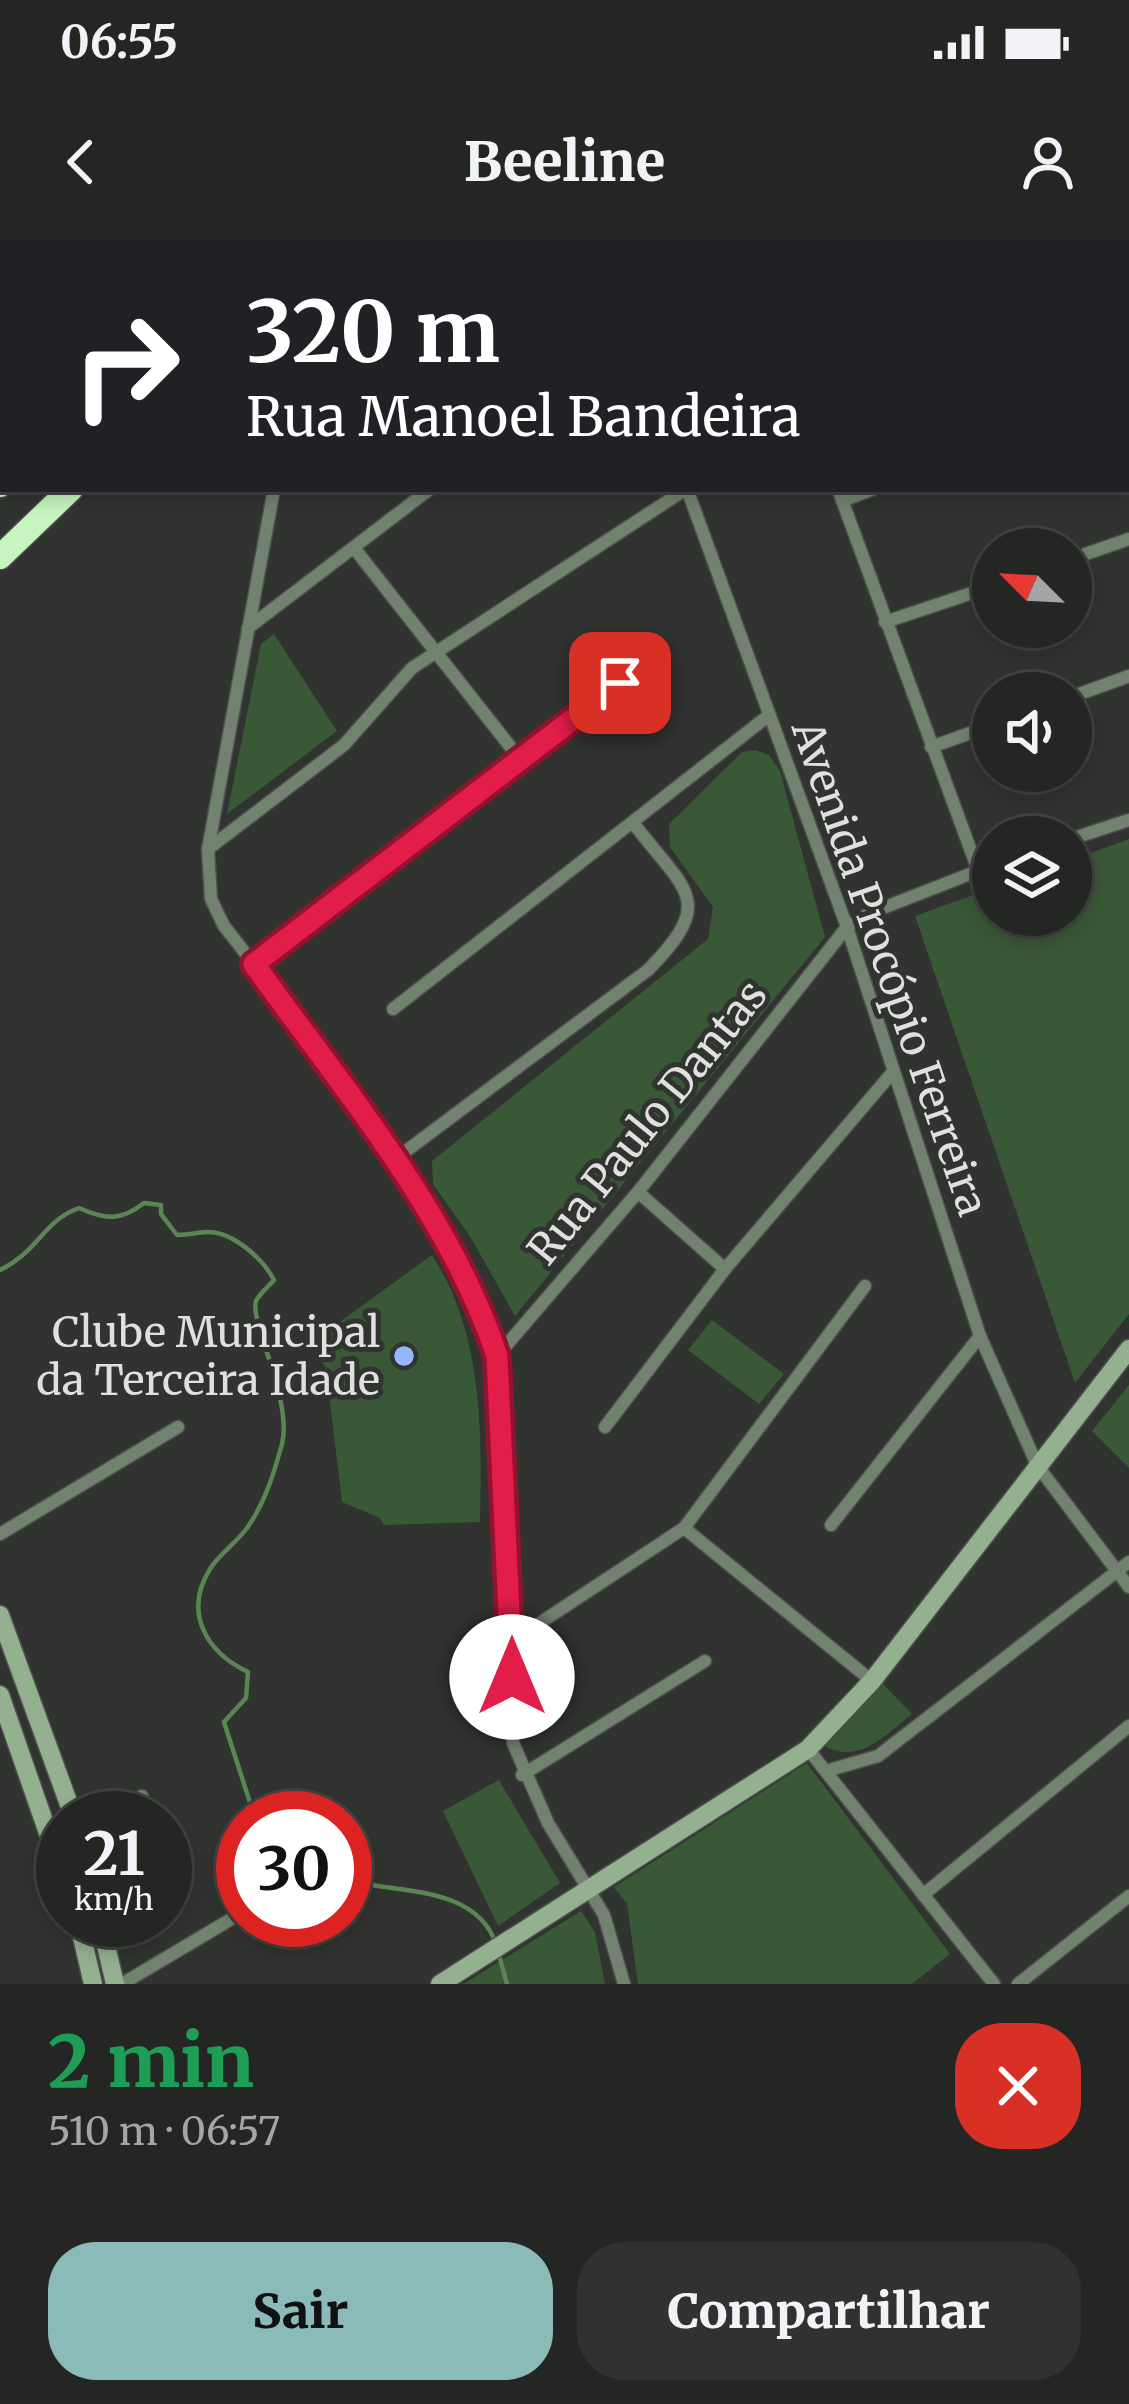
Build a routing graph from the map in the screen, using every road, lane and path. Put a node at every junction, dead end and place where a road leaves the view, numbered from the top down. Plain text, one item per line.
1 (66, 492) edge
2 (67, 492) edge
3 (273, 492) edge
4 (426, 492) edge
5 (681, 492) edge
6 (687, 492) edge
7 (840, 495) edge
8 (1129, 539) edge
9 (0, 544) edge
10 (354, 548) junction
11 (1092, 552) edge
12 (0, 557) edge
13 (972, 593) edge
14 (885, 622) junction
15 (247, 629) junction
16 (434, 654) junction
17 (653, 658) dead end
18 (1129, 676) edge
19 (1092, 689) edge
20 (768, 716) junction
21 (972, 732) edge
22 (931, 747) junction
23 (520, 759) junction
24 (1129, 820) edge
25 (634, 824) junction
26 (1092, 832) edge
27 (208, 849) junction
28 (972, 854) edge
29 (972, 873) edge
30 (847, 927) junction
31 (254, 964) junction
32 (393, 1009) dead end
33 (892, 1072) junction
34 (394, 1160) junction
35 (638, 1192) junction
36 (725, 1269) junction
37 (865, 1286) dead end
38 (980, 1336) junction
39 (1129, 1349) edge
40 (497, 1356) junction
41 (178, 1427) dead end
42 (605, 1427) dead end
43 (1037, 1465) junction
44 (831, 1525) dead end
45 (684, 1528) junction
46 (0, 1534) edge
47 (1123, 1567) edge
48 (1129, 1587) edge
49 (0, 1615) edge
50 (514, 1640) junction
51 (705, 1661) dead end
52 (872, 1681) junction
53 (0, 1695) edge
54 (1129, 1726) edge
55 (808, 1749) junction
56 (826, 1771) junction
57 (522, 1775) junction
58 (64, 1791) edge
59 (36, 1798) edge
60 (589, 1888) junction
61 (922, 1895) junction
62 (1129, 1896) edge
63 (216, 1928) edge
64 (84, 1947) edge
65 (108, 1947) edge
66 (93, 1984) edge
67 (118, 1984) edge
68 (440, 1984) edge
69 (624, 1984) edge
70 (994, 1984) edge
71 (1018, 1984) edge

1 - 9 highway
2 - 12 highway
3 - 15 street
4 - 10 street
5 - 16 street
6 - 20 street, Avenida Procópio Ferreira
7 - 14 street
8 - 11 street
10 - 15 street
10 - 16 street
13 - 14 street
14 - 22 street
15 - 27 street
16 - 23 street
16 - 27 street
17 - 23 street
18 - 19 street
20 - 25 street
20 - 30 street, Avenida Procópio Ferreira
21 - 22 street
22 - 28 street
23 - 31 street
24 - 26 street
25 - 32 street
25 - 34 street
27 - 31 street
29 - 30 street
30 - 33 street, Avenida Procópio Ferreira
30 - 35 street, Rua Paulo Dantas
31 - 34 street
33 - 36 street
33 - 38 street, Avenida Procópio Ferreira
34 - 40 street
35 - 36 street
35 - 40 street, Rua Paulo Dantas
36 - 42 street
37 - 45 street
38 - 43 street, Avenida Procópio Ferreira
38 - 44 street
39 - 43 street
40 - 50 street
41 - 46 street
43 - 47 street, Avenida Procópio Ferreira
43 - 52 street
45 - 50 street
45 - 52 street
47 - 48 street, Avenida Procópio Ferreira
47 - 56 street
49 - 58 street
50 - 57 street
51 - 57 street
52 - 55 street
53 - 59 street
54 - 61 street
55 - 56 street
55 - 60 street
56 - 61 street
57 - 60 street
60 - 68 street
60 - 69 street
61 - 70 street
62 - 71 street
63 - 67 street
64 - 66 street
65 - 67 street

